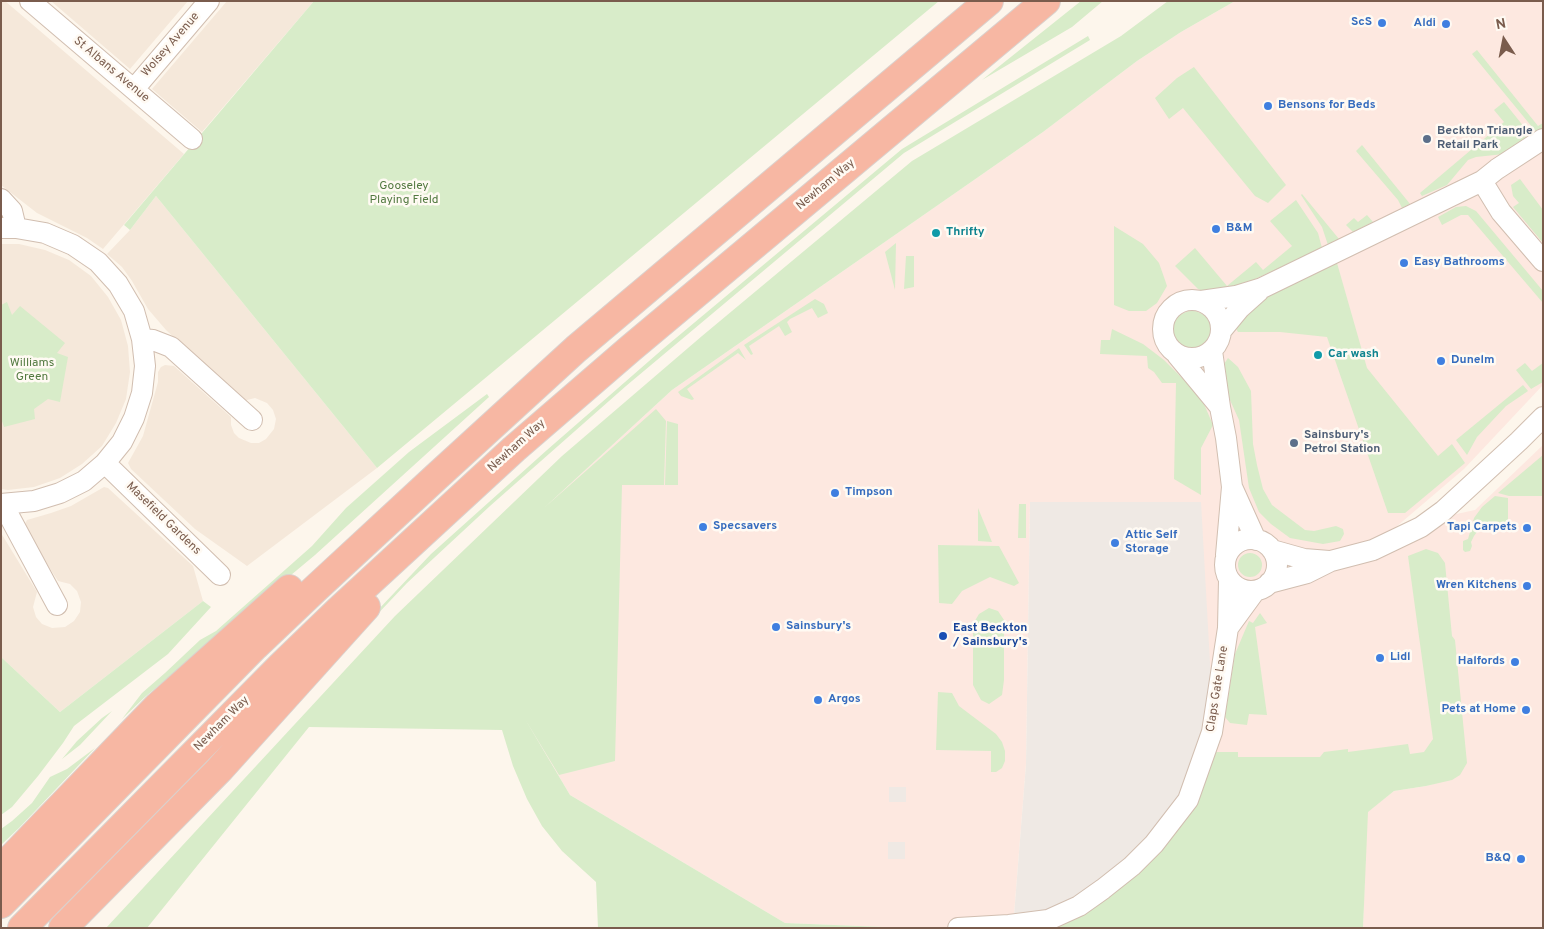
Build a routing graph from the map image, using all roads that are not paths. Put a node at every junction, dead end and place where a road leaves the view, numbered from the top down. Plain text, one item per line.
1 (30, 1) edge
2 (208, 1) edge
3 (989, 1) edge
4 (1046, 1) edge
5 (134, 89) junction
6 (192, 138) dead end
7 (1543, 139) edge
8 (1482, 181) junction
9 (1, 199) edge
10 (8, 228) edge
11 (1543, 261) edge
12 (1262, 288) junction
13 (1201, 301) junction
14 (1221, 331) junction
15 (142, 339) junction
16 (1212, 351) junction
17 (1177, 355) junction
18 (1220, 408) junction
19 (1543, 417) edge
20 (252, 420) dead end
21 (105, 463) junction
22 (435, 478) junction
23 (1232, 487) junction
24 (457, 501) junction
25 (4, 504) edge
26 (1264, 545) junction
27 (1226, 555) junction
28 (1331, 561) junction
29 (220, 574) dead end
30 (1229, 580) junction
31 (1262, 587) junction
32 (57, 605) dead end
33 (1228, 628) junction
34 (1, 869) edge
35 (1, 904) edge
36 (22, 928) edge
37 (63, 928) edge
38 (958, 928) edge

1 - 5 street, St Albans Avenue
2 - 5 street, Wolsey Avenue
3 - 22 highway
4 - 24 highway, Newham Way
5 - 6 street, St Albans Avenue
7 - 8 street
8 - 11 street
8 - 12 street
9 - 10 street
10 - 15 street
12 - 13 street
12 - 14 street
13 - 14 street
13 - 17 street
14 - 16 street
15 - 20 street
15 - 21 street
16 - 17 street
16 - 18 street
17 - 18 street
18 - 23 street
19 - 28 street
21 - 25 street
21 - 29 street, Masefield Gardens
22 - 34 highway
22 - 35 highway
23 - 26 street, Claps Gate Lane
23 - 27 street, Claps Gate Lane
24 - 36 highway, Newham Way
24 - 37 highway
25 - 32 street
26 - 27 street
26 - 28 street
26 - 31 street, Claps Gate Lane
27 - 30 street, Claps Gate Lane
28 - 31 street
30 - 31 street
30 - 33 street, Claps Gate Lane
31 - 33 street, Claps Gate Lane
33 - 38 street, Claps Gate Lane

